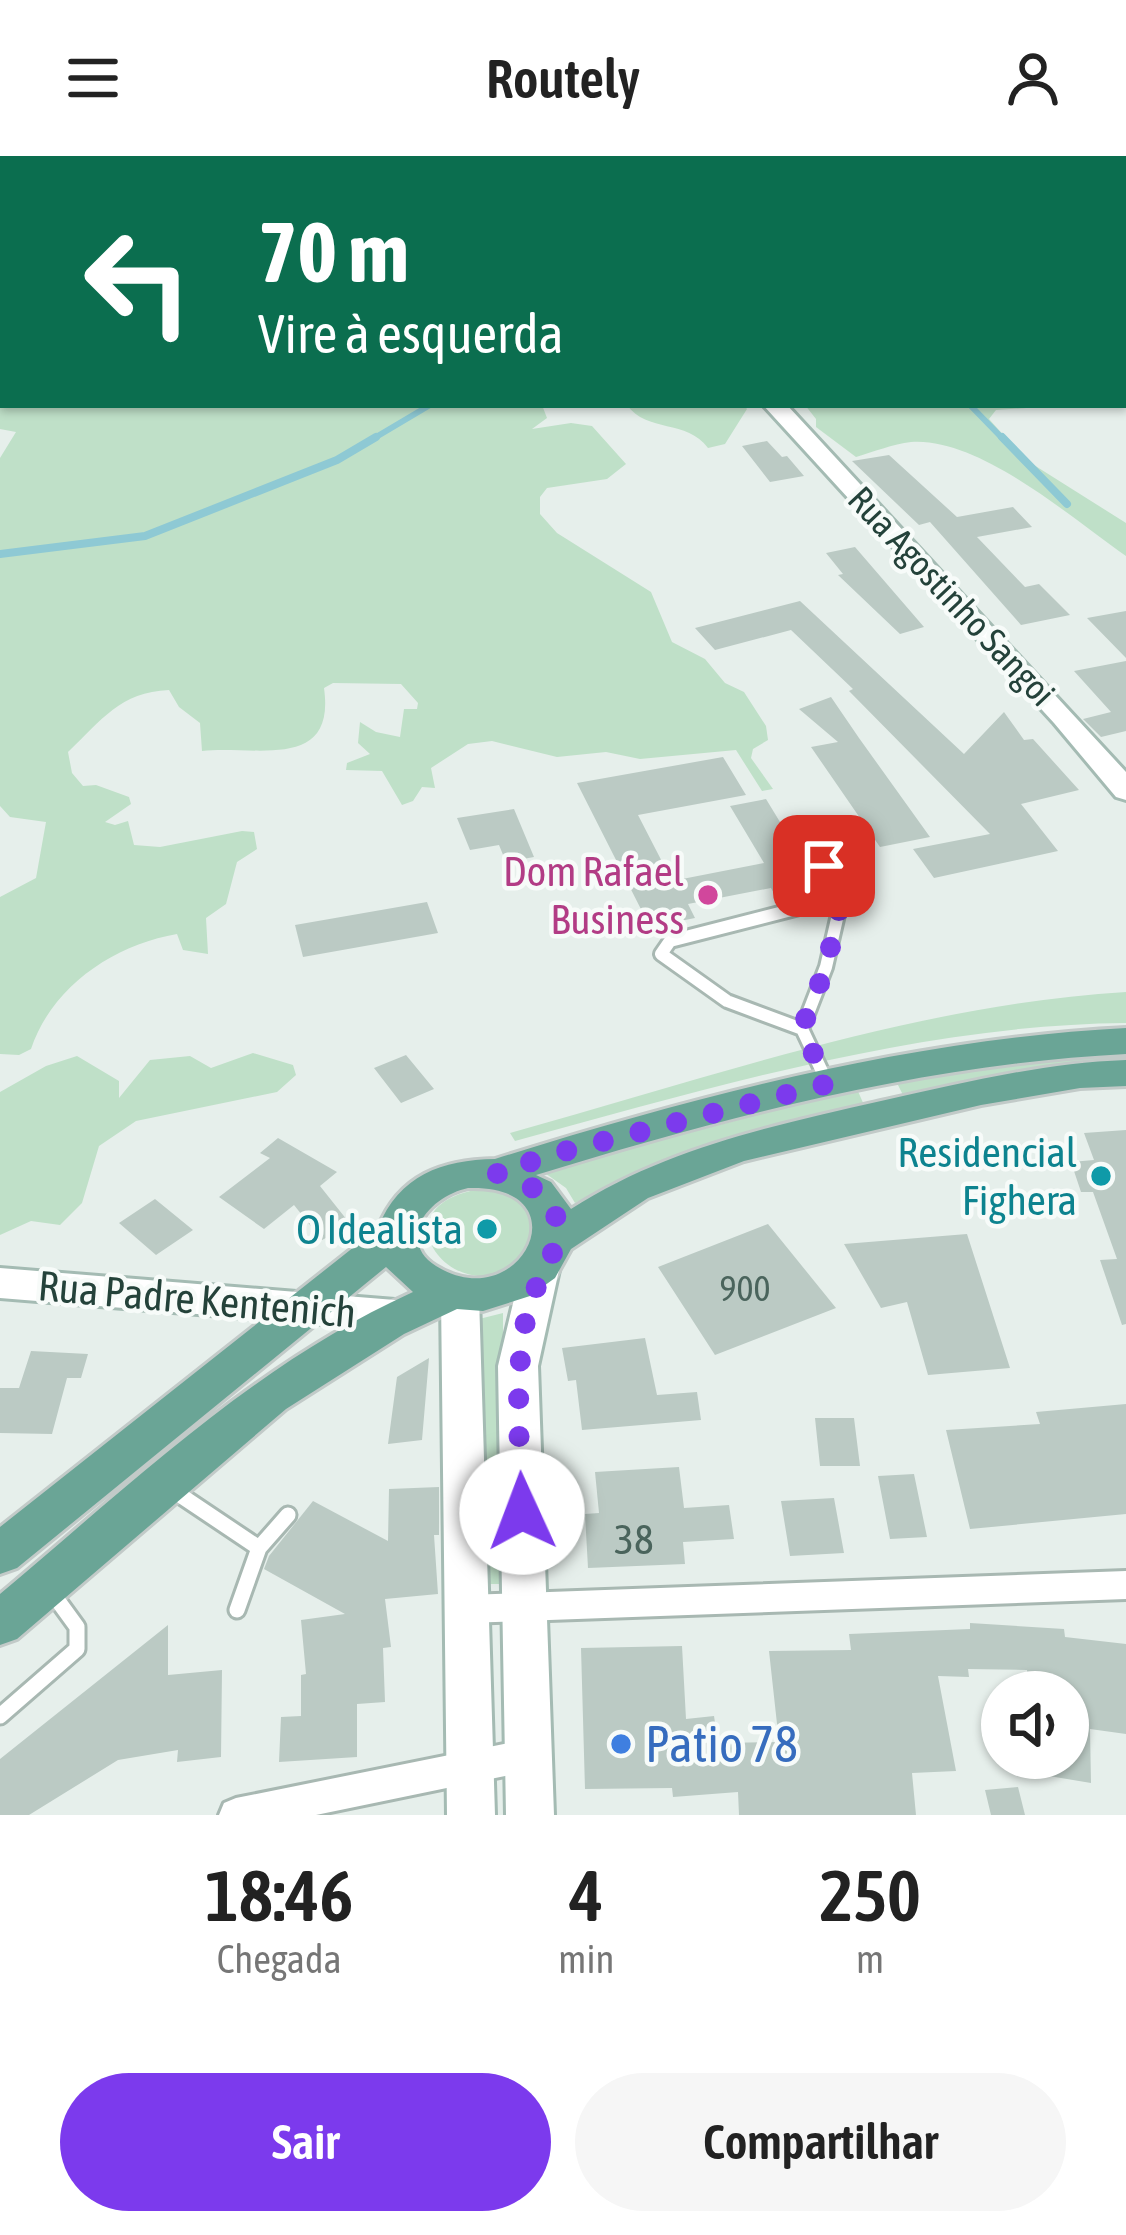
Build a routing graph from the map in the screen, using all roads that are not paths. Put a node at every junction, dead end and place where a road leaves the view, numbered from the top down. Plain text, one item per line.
1 (778, 408) edge
2 (1126, 791) edge
3 (805, 835) dead end
4 (842, 897) junction
5 (802, 1028) junction
6 (1126, 1041) edge
7 (1126, 1073) edge
8 (827, 1084) junction
9 (496, 1173) junction
10 (396, 1236) junction
11 (549, 1254) junction
12 (0, 1283) edge
13 (455, 1295) junction
14 (302, 1307) junction
15 (394, 1315) junction
16 (165, 1484) junction
17 (288, 1515) dead end
18 (260, 1548) junction
19 (0, 1554) edge
20 (46, 1585) junction
21 (1126, 1585) edge
22 (525, 1606) junction
23 (466, 1609) junction
24 (237, 1610) dead end
25 (0, 1624) edge
26 (0, 1716) edge
27 (529, 1754) junction
28 (470, 1766) junction
29 (236, 1815) edge
30 (471, 1815) edge
31 (530, 1815) edge

1 - 2 street, Rua Agostinho Sangoi
3 - 4 lane
4 - 5 lane
4 - 5 lane
5 - 8 lane
6 - 8 main road
7 - 11 main road
8 - 9 main road
9 - 10 main road
9 - 11 main road
10 - 13 main road
10 - 14 main road
11 - 13 main road
11 - 22 street
12 - 14 street, Rua Padre Kentenich
13 - 15 main road
13 - 23 street
14 - 15 street, Rua Padre Kentenich
14 - 19 main road
15 - 16 main road
16 - 18 lane
16 - 20 main road
17 - 18 lane
18 - 24 lane
20 - 25 main road
20 - 26 lane
21 - 22 street
22 - 23 street
22 - 27 street
23 - 28 street
27 - 28 street
27 - 31 street
28 - 29 street
28 - 30 street

